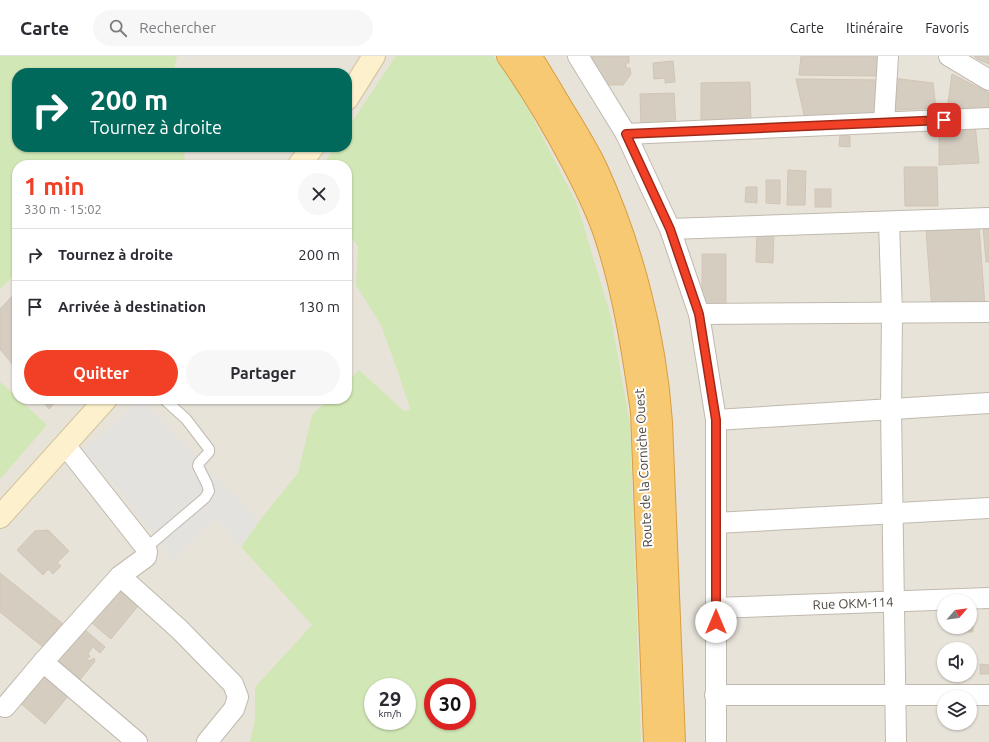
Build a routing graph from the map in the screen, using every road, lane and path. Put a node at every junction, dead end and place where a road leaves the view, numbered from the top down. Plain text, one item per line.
1 (374, 56) edge
2 (508, 56) edge
3 (530, 56) edge
4 (578, 56) edge
5 (888, 56) edge
6 (950, 56) edge
7 (989, 80) edge
8 (352, 91) edge
9 (989, 118) edge
10 (884, 122) junction
11 (626, 134) junction
12 (309, 152) edge
13 (303, 160) edge
14 (989, 218) edge
15 (889, 222) junction
16 (670, 229) junction
17 (989, 312) edge
18 (892, 313) junction
19 (699, 314) junction
20 (989, 403) edge
21 (102, 404) edge
22 (170, 404) edge
23 (891, 408) junction
24 (716, 420) junction
25 (65, 445) junction
26 (989, 508) edge
27 (892, 513) junction
28 (0, 517) edge
29 (716, 523) junction
30 (146, 548) junction
31 (120, 576) junction
32 (989, 598) edge
33 (894, 601) junction
34 (716, 608) junction
35 (43, 662) junction
36 (715, 695) junction
37 (895, 695) junction
38 (989, 695) edge
39 (5, 707) dead end
40 (138, 742) edge
41 (206, 742) edge
42 (656, 742) edge
43 (674, 742) edge
44 (716, 742) edge
45 (896, 742) edge

1 - 8 main road
2 - 42 highway, Route de la Corniche Ouest
3 - 43 highway, Route de la Corniche Ouest
4 - 11 street
5 - 10 street
6 - 7 street
9 - 10 street
10 - 11 street
11 - 16 street
12 - 13 main road
14 - 15 street
15 - 16 street
15 - 18 street
16 - 19 street
17 - 18 street
18 - 19 street
18 - 23 street
19 - 24 street
20 - 23 street
21 - 25 main road
22 - 30 lane
23 - 24 street
23 - 27 street
24 - 29 street
25 - 28 main road
25 - 30 street
26 - 27 street
27 - 29 street
27 - 33 street
29 - 34 street
30 - 31 street
31 - 35 street
31 - 41 street
32 - 33 street, Rue OKM-114
33 - 34 street, Rue OKM-114
33 - 37 street
34 - 36 street
35 - 39 street
35 - 40 street
36 - 37 street
36 - 44 street
37 - 38 street
37 - 45 street

